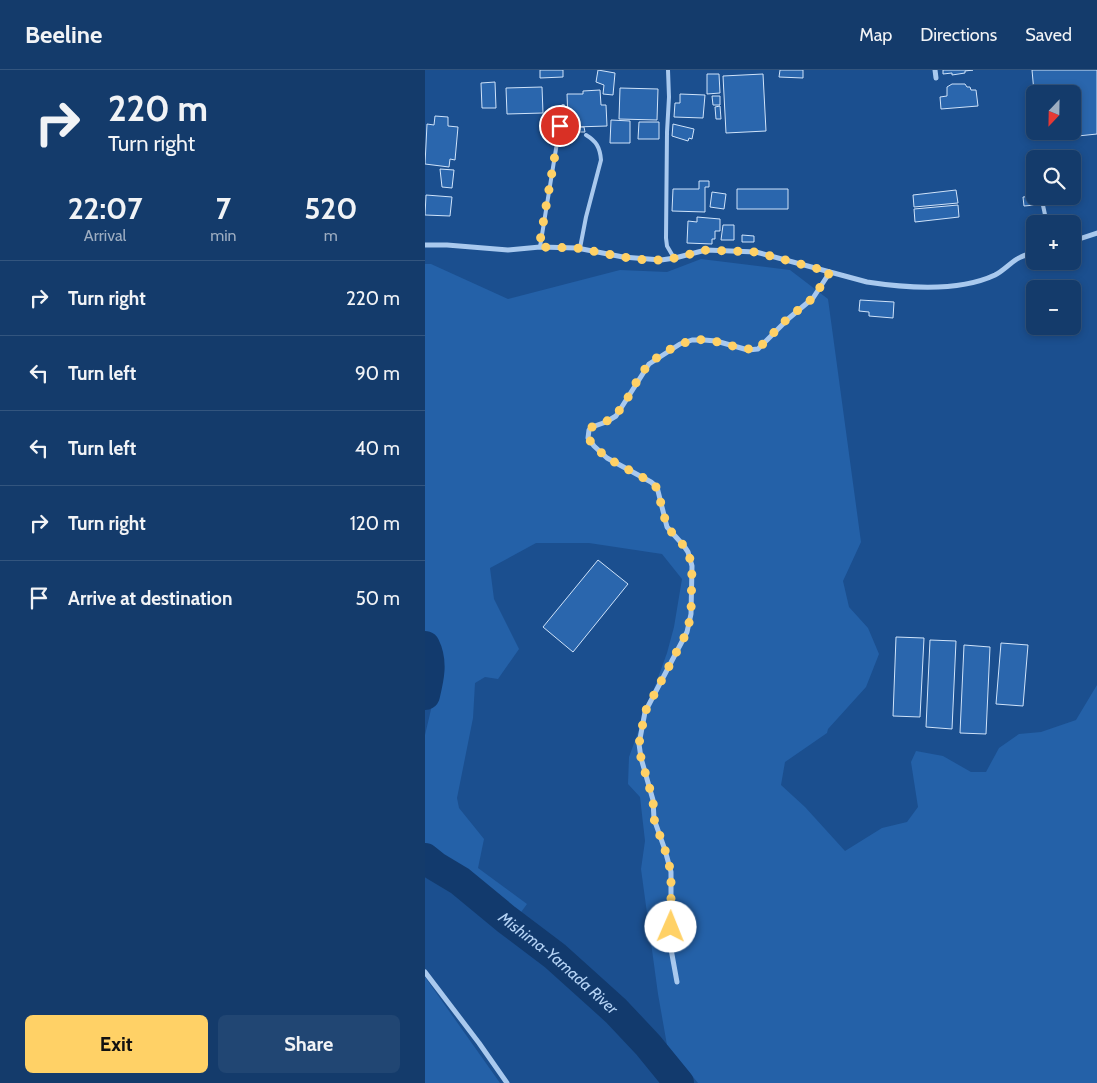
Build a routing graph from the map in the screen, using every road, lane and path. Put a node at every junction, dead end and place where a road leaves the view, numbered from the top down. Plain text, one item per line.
1 (668, 70) edge
2 (935, 70) edge
3 (936, 78) dead end
4 (563, 106) dead end
5 (586, 135) dead end
6 (1097, 233) edge
7 (1081, 238) edge
8 (425, 246) edge
9 (539, 247) junction
10 (581, 248) junction
11 (1026, 255) edge
12 (675, 258) junction
13 (830, 272) junction
14 (425, 972) edge
15 (677, 982) dead end
16 (507, 1083) edge

1 - 12 lane
2 - 3 street
4 - 9 lane
5 - 10 lane
6 - 7 street
8 - 9 street
9 - 10 street
10 - 12 street
11 - 13 street
12 - 13 street
13 - 15 street
14 - 16 street

